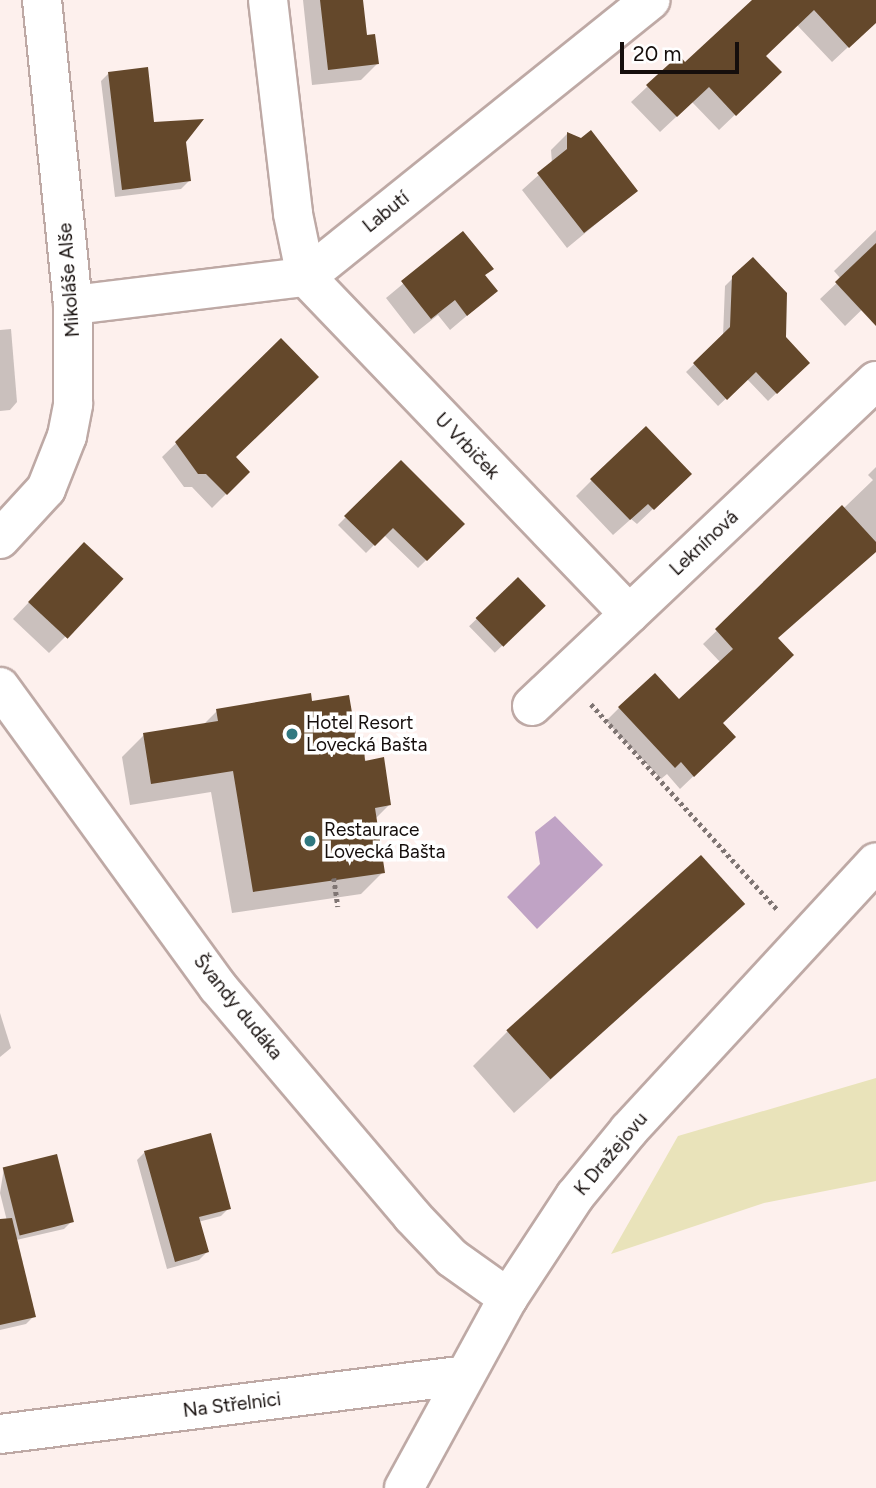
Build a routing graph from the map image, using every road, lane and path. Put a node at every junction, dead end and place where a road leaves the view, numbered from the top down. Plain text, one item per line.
1 (42, 0) edge
2 (268, 0) edge
3 (650, 0) edge
4 (306, 277) junction
5 (73, 305) junction
6 (876, 381) edge
7 (0, 539) edge
8 (629, 614) junction
9 (564, 676) junction
10 (0, 687) edge
11 (532, 706) dead end
12 (876, 862) edge
13 (334, 878) dead end
14 (338, 907) dead end
15 (805, 939) junction
16 (508, 1298) junction
17 (464, 1375) junction
18 (0, 1434) edge
19 (404, 1488) edge

1 - 5 street, Mikoláše Alše
2 - 4 street
3 - 4 street, Labutí
4 - 5 street
4 - 8 street, U Vrbiček
5 - 7 street, Mikoláše Alše
6 - 8 street, Leknínová
8 - 9 street, Leknínová
9 - 11 street, Leknínová
9 - 15 path
10 - 16 street, Švandy dudáka
12 - 15 street, K Dražejovu
13 - 14 path
15 - 16 street, K Dražejovu
16 - 17 street, K Dražejovu
17 - 18 street, Na Střelnici
17 - 19 street, K Dražejovu

